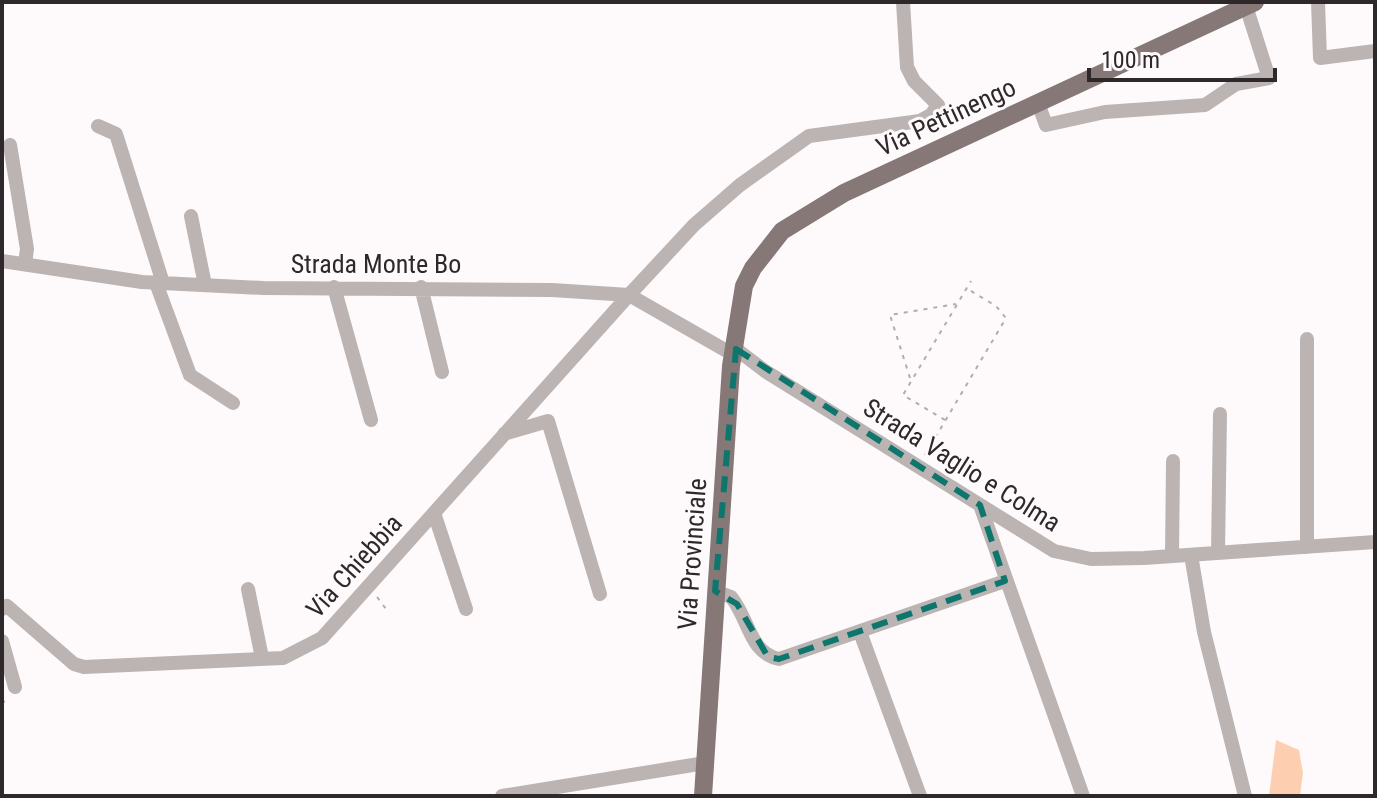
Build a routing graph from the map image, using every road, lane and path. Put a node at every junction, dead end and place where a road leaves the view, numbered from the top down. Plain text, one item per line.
1 (903, 2) edge
2 (1318, 2) edge
3 (1250, 4) edge
4 (1375, 51) edge
5 (1038, 103) junction
6 (98, 126) dead end
7 (10, 145) dead end
8 (191, 216) dead end
9 (2, 261) edge
10 (25, 264) junction
11 (971, 281) dead end
12 (160, 283) junction
13 (205, 285) junction
14 (334, 287) junction
15 (421, 287) junction
16 (966, 288) junction
17 (629, 295) junction
18 (957, 303) junction
19 (1307, 339) dead end
20 (736, 349) junction
21 (442, 372) dead end
22 (911, 380) junction
23 (233, 403) dead end
24 (1220, 414) dead end
25 (371, 420) dead end
26 (946, 420) junction
27 (503, 434) junction
28 (1173, 461) dead end
29 (918, 466) junction
30 (980, 505) junction
31 (434, 513) junction
32 (1375, 542) edge
33 (1307, 547) junction
34 (1218, 553) junction
35 (1191, 555) junction
36 (1172, 556) junction
37 (1005, 581) junction
38 (369, 587) junction
39 (248, 589) dead end
40 (715, 591) junction
41 (600, 594) dead end
42 (2, 609) edge
43 (466, 609) dead end
44 (389, 613) dead end
45 (860, 632) junction
46 (2, 641) edge
47 (262, 658) junction
48 (15, 687) dead end
49 (705, 763) junction
50 (502, 796) edge
51 (703, 796) edge
52 (920, 796) edge
53 (1083, 796) edge
54 (1245, 796) edge

1 - 17 street, Via Chiebbia
2 - 4 street
3 - 5 main road, Via Pettinengo
3 - 5 street
5 - 20 main road, Via Pettinengo
6 - 12 street
7 - 10 street
8 - 13 street
9 - 10 street, Strada Monte Bo
10 - 12 street, Strada Monte Bo
11 - 16 path
12 - 13 street, Strada Monte Bo
12 - 23 street
13 - 14 street, Strada Monte Bo
14 - 15 street, Strada Monte Bo
14 - 25 street
15 - 17 street, Strada Monte Bo
15 - 21 street
16 - 18 path
16 - 26 path
17 - 20 street, Strada Monte Bo
17 - 27 street, Via Chiebbia
18 - 22 path
18 - 22 path
19 - 33 street
20 - 29 street, Strada Vaglio e Colma
20 - 40 main road, Via Provinciale
22 - 26 path
24 - 34 street
26 - 29 path
27 - 31 street, Via Chiebbia
27 - 41 street
28 - 36 street
29 - 30 street, Strada Vaglio e Colma
30 - 36 street, Strada Vaglio e Colma
30 - 37 street
31 - 38 street, Via Chiebbia
31 - 43 street
32 - 33 street, Strada Vaglio e Colma
33 - 34 street, Strada Vaglio e Colma
34 - 35 street, Strada Vaglio e Colma
35 - 36 street, Strada Vaglio e Colma
35 - 54 street
37 - 45 street
37 - 53 street
38 - 44 path
38 - 47 street, Via Chiebbia
39 - 47 street
40 - 45 street
40 - 49 main road, Via Provinciale
42 - 47 street, Via Chiebbia
45 - 52 street
46 - 48 street
49 - 50 street
49 - 51 main road, Via Provinciale

